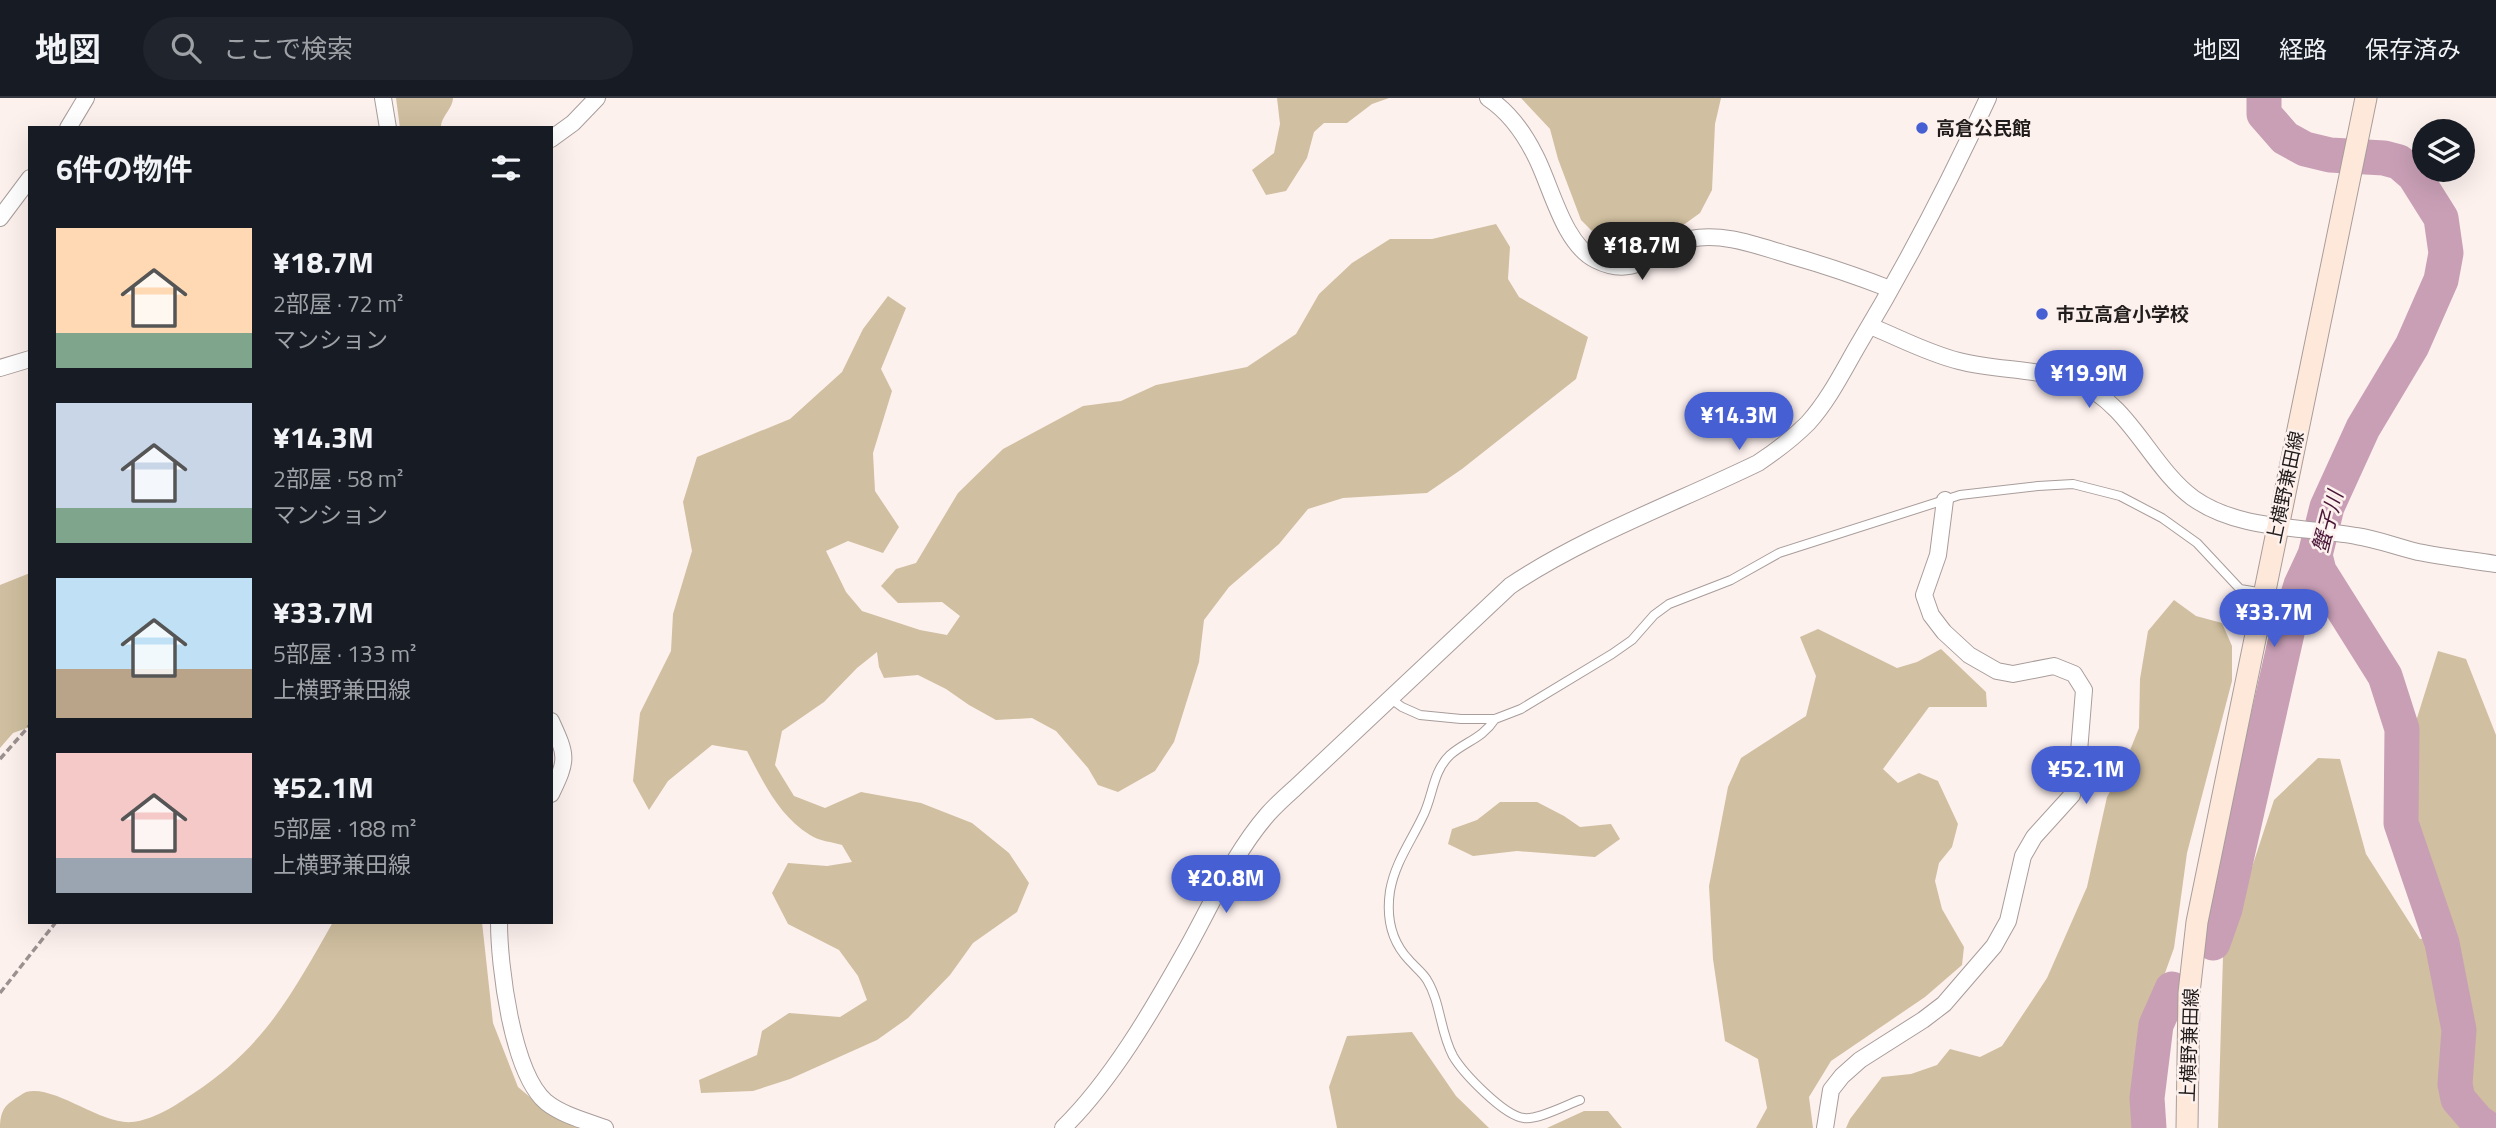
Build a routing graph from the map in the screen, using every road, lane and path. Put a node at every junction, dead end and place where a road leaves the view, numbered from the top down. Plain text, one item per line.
1 (86, 98) edge
2 (383, 98) edge
3 (597, 98) edge
4 (1488, 98) edge
5 (1988, 98) edge
6 (2366, 98) edge
7 (69, 126) edge
8 (388, 126) edge
9 (553, 138) edge
10 (28, 181) edge
11 (0, 218) edge
12 (1891, 289) junction
13 (1870, 326) junction
14 (28, 360) edge
15 (0, 368) edge
16 (1945, 500) junction
17 (2277, 526) junction
18 (2496, 564) edge
19 (2264, 593) junction
20 (1391, 699) junction
21 (1495, 719) junction
22 (553, 725) edge
23 (28, 727) edge
24 (0, 759) edge
25 (553, 790) edge
26 (54, 924) edge
27 (499, 924) edge
28 (0, 993) edge
29 (1580, 1100) dead end
30 (605, 1128) edge
31 (1063, 1128) edge
32 (1825, 1128) edge
33 (2187, 1128) edge

1 - 7 street
2 - 8 street
3 - 9 street
4 - 12 street
5 - 12 street
6 - 17 main road, 上横野兼田線
10 - 11 street
12 - 13 street
13 - 17 street
13 - 20 street
14 - 15 street
16 - 19 lane
16 - 21 lane
16 - 32 street
17 - 18 street
17 - 19 main road, 上横野兼田線
19 - 33 main road, 上横野兼田線
20 - 21 lane
20 - 31 street
21 - 29 lane
22 - 25 street
23 - 24 path
26 - 28 path
27 - 30 street

